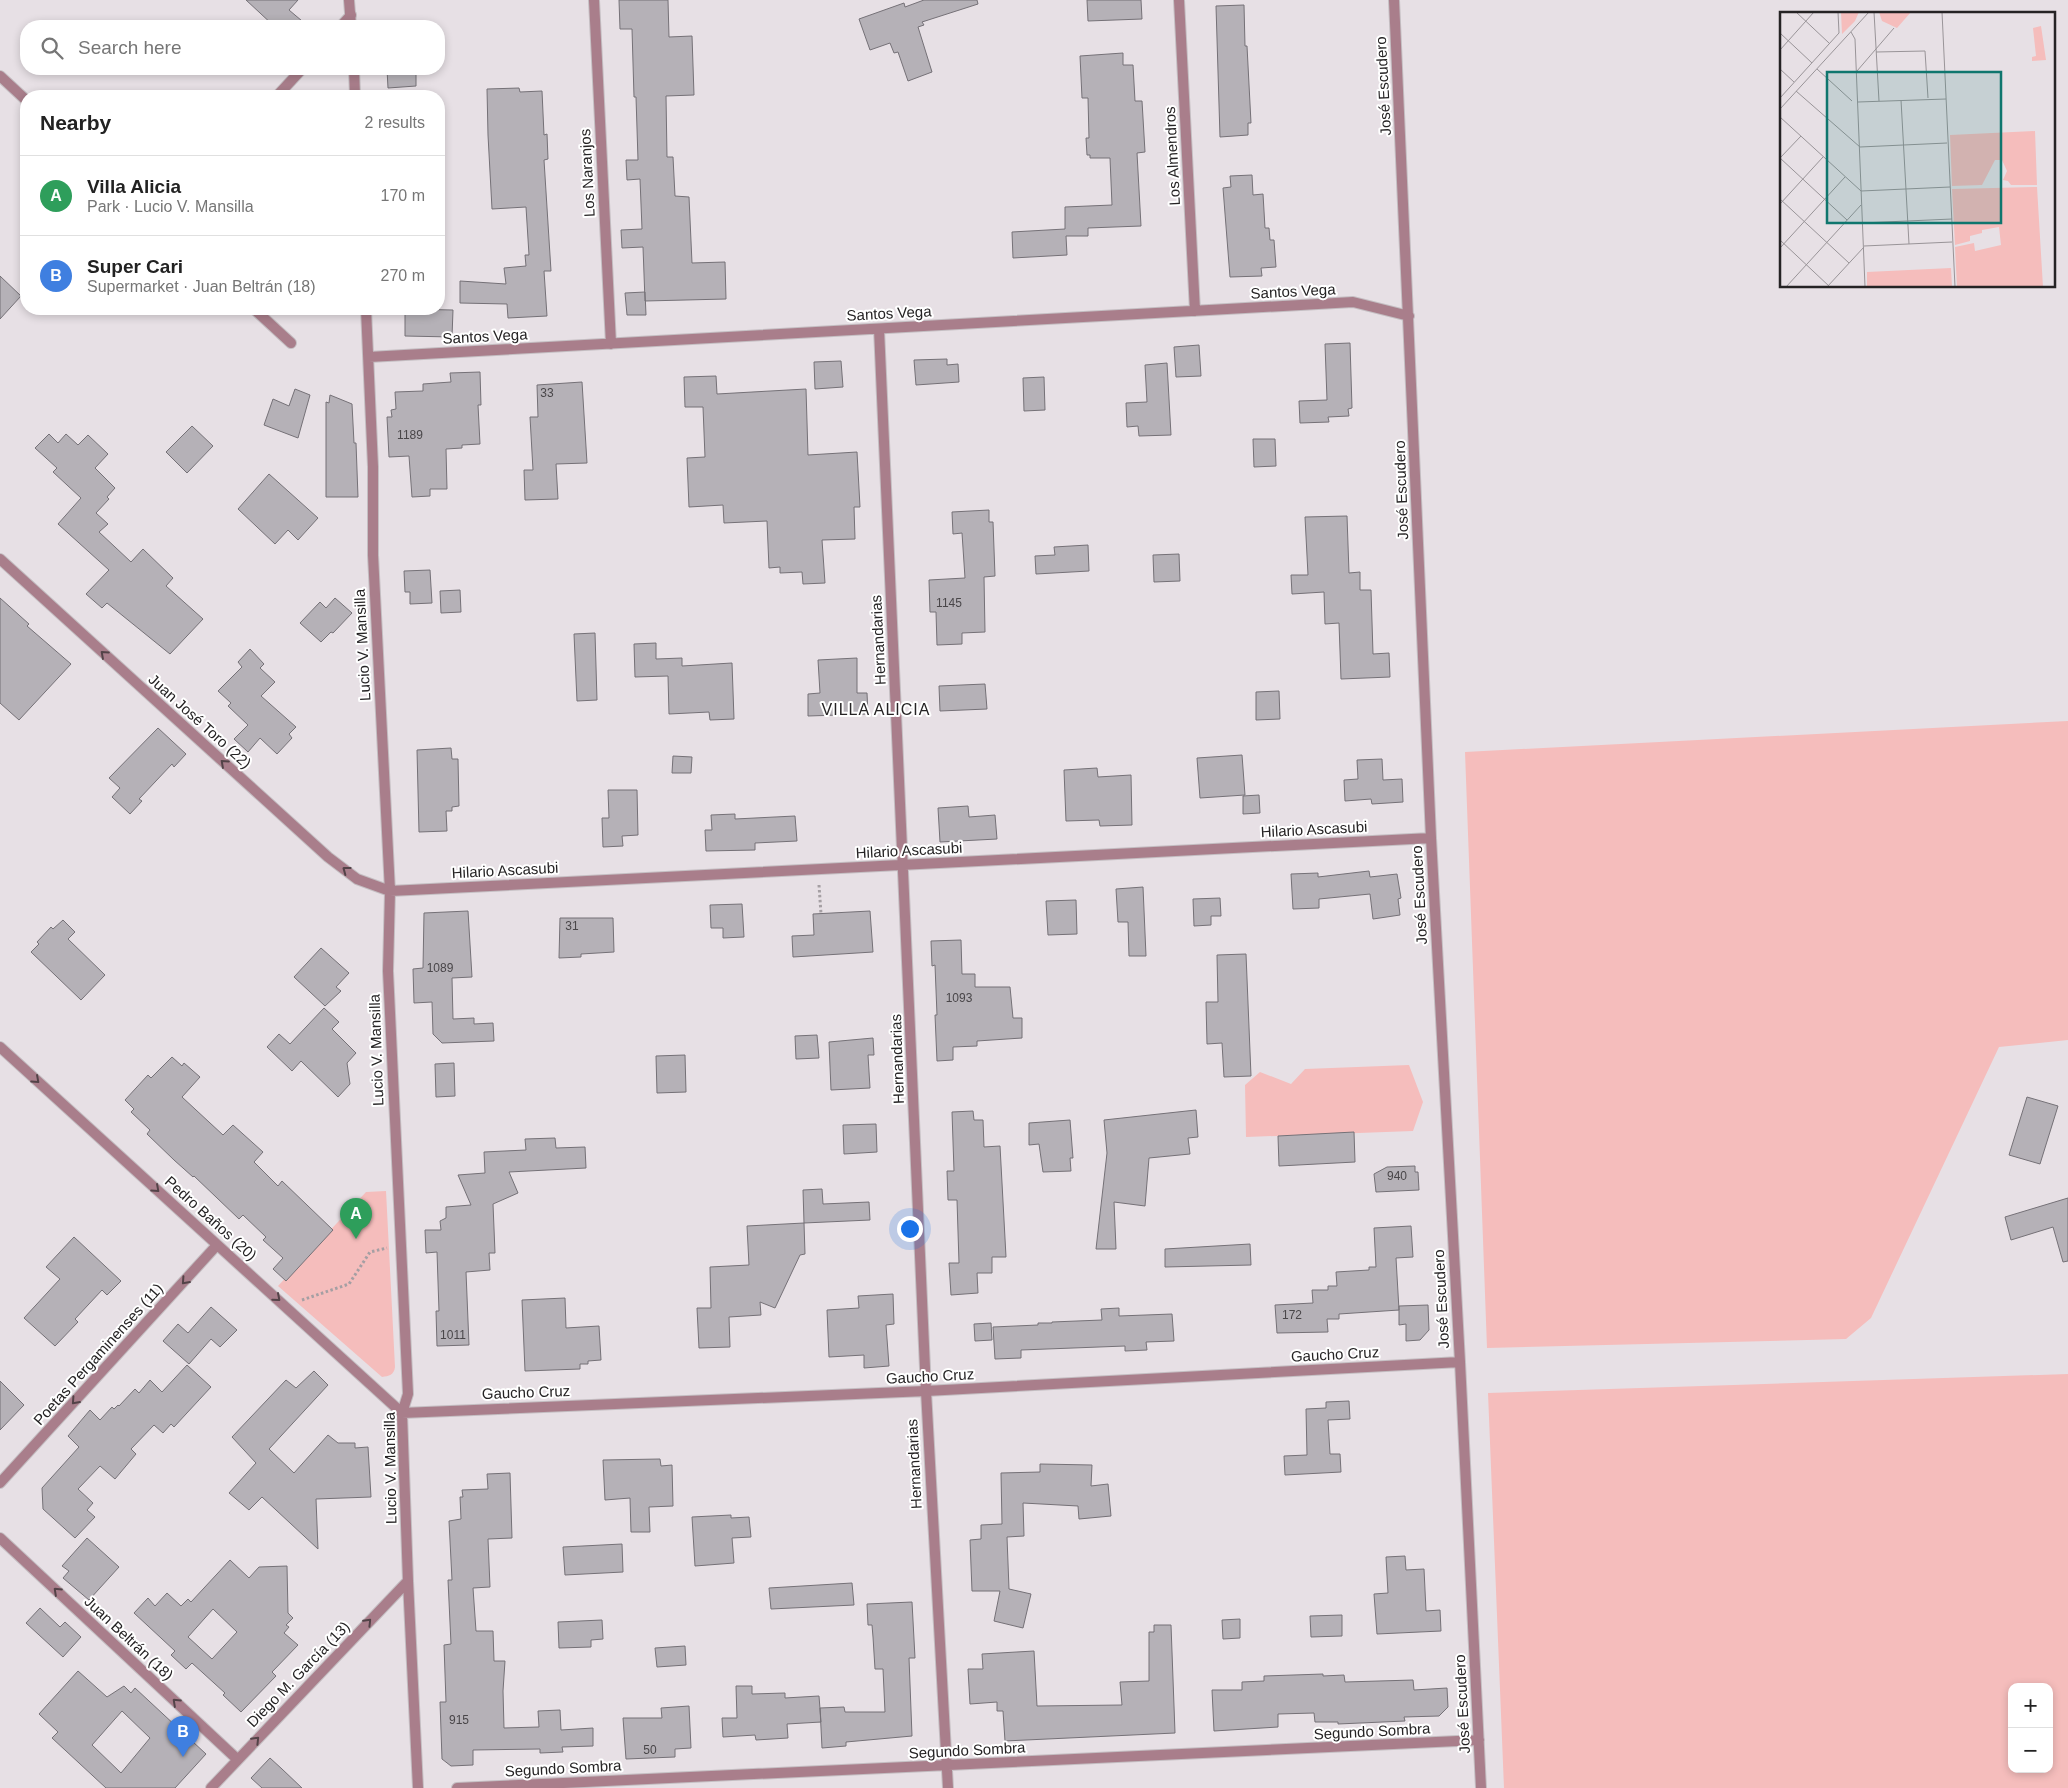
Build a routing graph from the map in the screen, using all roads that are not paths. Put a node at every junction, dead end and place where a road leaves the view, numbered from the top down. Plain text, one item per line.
1 (349, 0) edge
2 (594, 0) edge
3 (1179, 0) edge
4 (1394, 0) edge
5 (351, 15) junction
6 (346, 20) edge
7 (351, 20) edge
8 (296, 75) edge
9 (354, 75) edge
10 (0, 76) edge
11 (283, 90) edge
12 (355, 90) edge
13 (20, 94) edge
14 (1195, 311) junction
15 (261, 315) edge
16 (366, 315) edge
17 (1409, 316) junction
18 (879, 329) junction
19 (291, 342) dead end
20 (611, 344) junction
21 (369, 357) junction
22 (0, 559) edge
23 (1431, 838) junction
24 (904, 865) junction
25 (390, 891) junction
26 (0, 1047) edge
27 (217, 1245) junction
28 (1460, 1362) junction
29 (926, 1391) junction
30 (402, 1412) junction
31 (0, 1483) edge
32 (0, 1538) edge
33 (408, 1581) junction
34 (1479, 1740) junction
35 (237, 1759) junction
36 (946, 1766) junction
37 (210, 1788) edge
38 (418, 1788) edge
39 (457, 1788) edge
40 (948, 1788) edge
41 (1480, 1788) edge

1 - 5 street
2 - 20 street, Los Naranjos
3 - 14 street, Los Almendros
4 - 17 street, José Escudero
5 - 6 street
5 - 7 street
8 - 11 street
9 - 12 street
10 - 13 street
14 - 17 street, Santos Vega
14 - 18 street, Santos Vega
15 - 19 street
16 - 21 street, Lucio V. Mansilla
17 - 23 street, José Escudero
18 - 20 street, Santos Vega
18 - 24 street, Hernandarias
20 - 21 street, Santos Vega
21 - 25 street, Lucio V. Mansilla
25 -> 22 street, Juan José Toro (22)
23 - 24 street, Hilario Ascasubi
23 - 28 street, José Escudero
24 - 25 street, Hilario Ascasubi
24 - 29 street, Hernandarias
25 - 30 street, Lucio V. Mansilla
26 -> 27 street, Pedro Baños (20)
27 -> 30 street, Pedro Baños (20)
27 -> 31 street, Poetas Pergaminenses (11)
28 - 29 street, Gaucho Cruz
28 - 34 street, José Escudero
29 - 30 street, Gaucho Cruz
29 - 36 street, Hernandarias
30 - 33 street, Lucio V. Mansilla
35 -> 32 street, Juan Beltrán (18)
35 -> 33 street, Diego M. García (13)
33 - 38 street, Lucio V. Mansilla
34 - 36 street, Segundo Sombra
34 - 41 street, José Escudero
35 - 37 street, Diego M. García (13)
36 - 39 street, Segundo Sombra
36 - 40 street, Hernandarias

